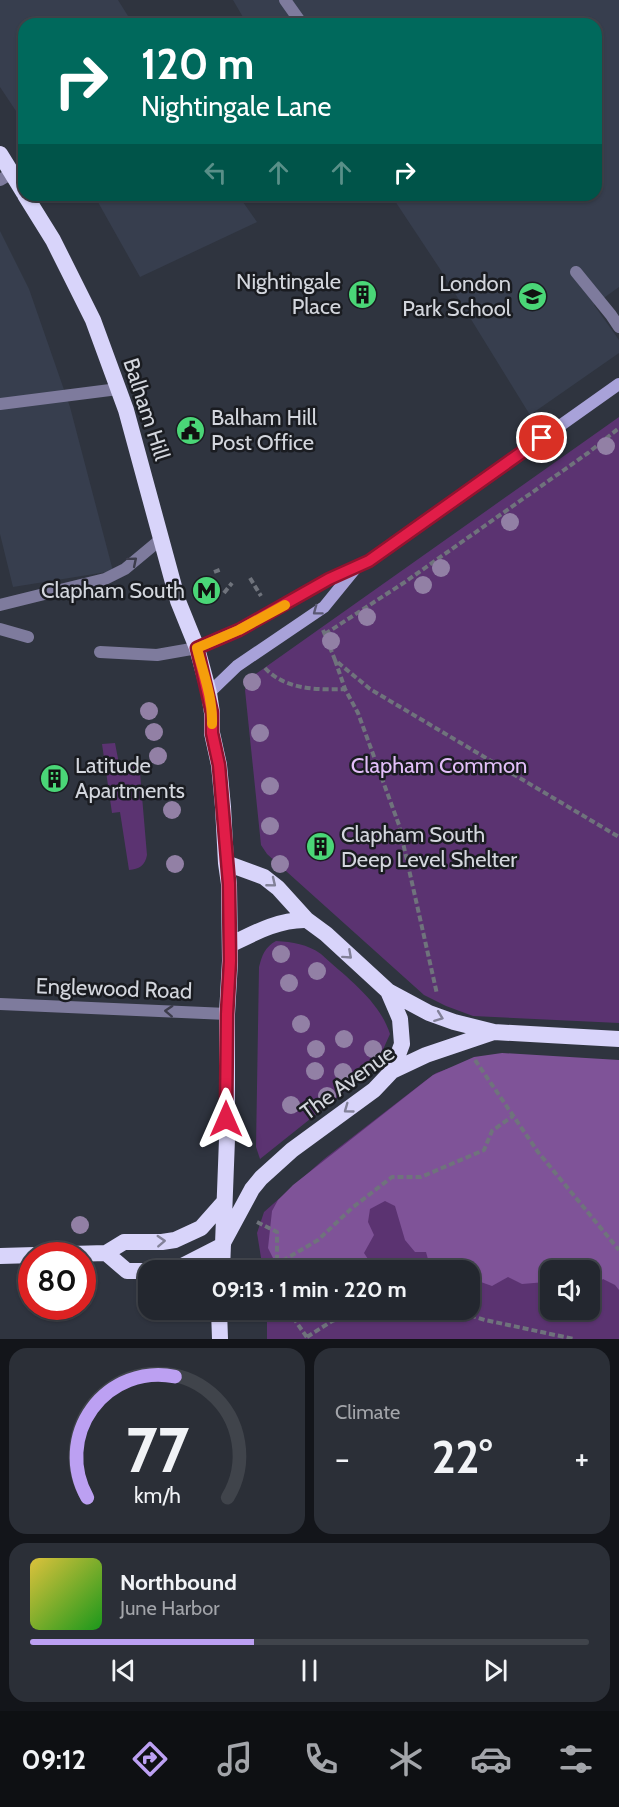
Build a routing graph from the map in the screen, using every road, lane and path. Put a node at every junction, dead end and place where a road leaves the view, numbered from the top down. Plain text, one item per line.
1 (285, 0) edge
2 (298, 18) edge
3 (0, 154) edge
4 (6, 176) edge
5 (18, 187) edge
6 (29, 201) edge
7 (576, 272) dead end
8 (619, 327) edge
9 (619, 384) edge
10 (118, 389) junction
11 (0, 404) edge
12 (619, 428) edge
13 (161, 539) junction
14 (356, 568) junction
15 (222, 569) dead end
16 (214, 572) dead end
17 (250, 579) dead end
18 (232, 583) dead end
19 (224, 592) dead end
20 (262, 598) dead end
21 (0, 605) edge
22 (320, 625) dead end
23 (0, 629) edge
24 (325, 634) junction
25 (28, 637) dead end
26 (197, 648) junction
27 (100, 652) dead end
28 (335, 660) junction
29 (262, 662) dead end
30 (345, 689) junction
31 (209, 693) junction
32 (619, 837) edge
33 (226, 863) junction
34 (306, 920) junction
35 (230, 945) junction
36 (388, 991) junction
37 (437, 994) dead end
38 (0, 1004) edge
39 (227, 1014) junction
40 (494, 1032) junction
41 (619, 1039) edge
42 (472, 1056) dead end
43 (392, 1071) junction
44 (513, 1116) junction
45 (224, 1202) junction
46 (256, 1221) dead end
47 (223, 1245) junction
48 (619, 1250) edge
49 (106, 1253) junction
50 (0, 1256) edge
51 (194, 1260) edge
52 (222, 1260) edge
53 (277, 1260) edge
54 (289, 1260) edge
55 (138, 1271) edge
56 (480, 1318) edge
57 (219, 1320) edge
58 (295, 1320) edge
59 (335, 1320) edge
60 (308, 1338) edge
61 (220, 1339) edge
62 (574, 1339) edge

1 - 2 street
3 - 4 highway, Balham Hill
4 - 5 highway, Balham Hill
6 - 10 highway, Balham Hill
7 - 8 street
9 - 14 main road
10 - 11 street
10 - 13 highway, Balham Hill
12 - 24 path
21 -> 13 street
13 - 26 highway, Balham Hill
14 - 26 main road
14 -> 31 main road
15 - 16 path
17 - 20 path
18 - 19 path
22 - 24 path
23 - 25 street
24 - 28 path
26 - 27 street
26 - 31 highway, Balham Hill
28 - 30 path
28 - 32 path
29 - 30 path
30 - 37 path
31 - 33 highway, Balham Hill
33 -> 34 highway
33 - 35 highway, Balham Hill
34 - 35 highway
34 -> 36 highway
35 - 39 highway, Balham Hill
36 -> 40 highway
36 - 43 highway
39 -> 38 street, Englewood Road
39 - 45 highway, Balham Hill
40 - 41 highway, The Avenue
40 - 43 highway, The Avenue
42 - 44 path
43 -> 47 highway, The Avenue
44 - 48 path
44 - 54 path
45 - 47 highway, Balham Hill
49 -> 45 highway
46 - 53 path
47 - 51 highway
47 - 52 highway, Balham Hill
49 - 50 highway
49 - 55 highway
56 - 62 path
57 - 61 highway
58 - 60 path
59 - 60 path

